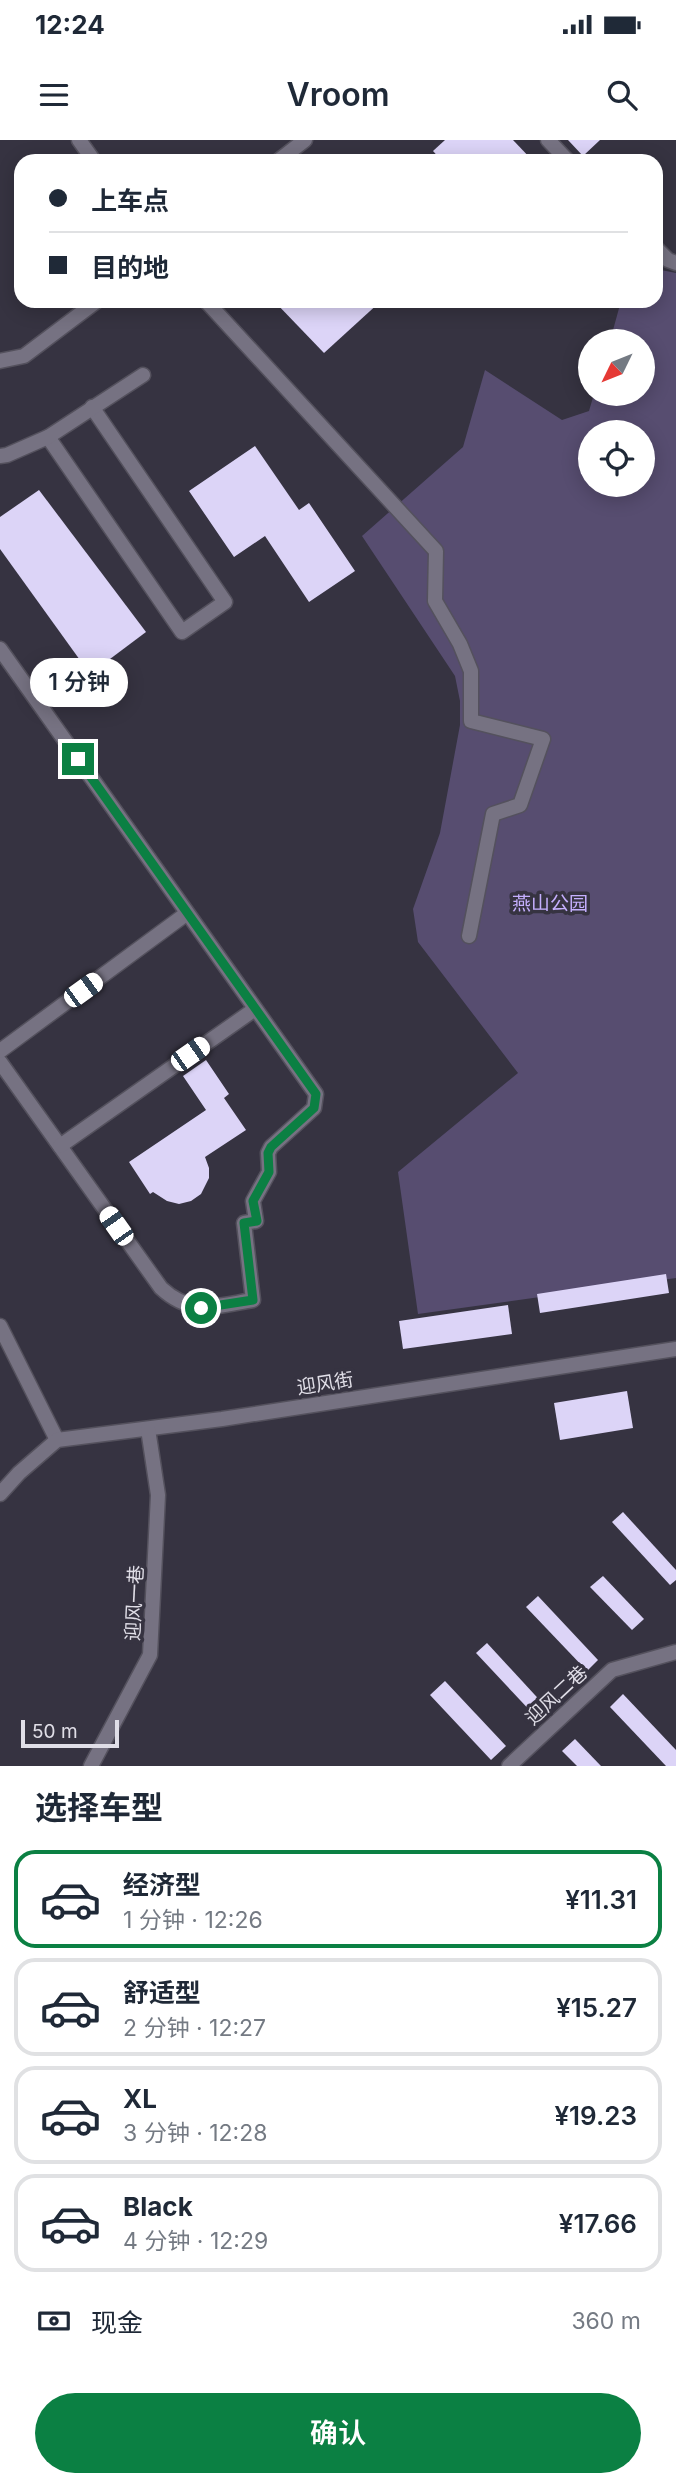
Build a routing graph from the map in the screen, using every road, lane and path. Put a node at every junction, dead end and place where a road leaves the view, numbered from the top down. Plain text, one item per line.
1 (305, 140) edge
2 (548, 140) edge
3 (287, 154) edge
4 (561, 154) edge
5 (88, 308) edge
6 (211, 308) edge
7 (0, 361) edge
8 (143, 374) dead end
9 (92, 407) junction
10 (48, 437) junction
11 (0, 456) edge
12 (0, 649) edge
13 (186, 914) junction
14 (469, 936) dead end
15 (255, 1009) junction
16 (0, 1051) edge
17 (0, 1062) edge
18 (60, 1146) junction
19 (0, 1326) edge
20 (676, 1349) edge
21 (148, 1429) junction
22 (57, 1440) junction
23 (0, 1494) edge
24 (676, 1652) edge
25 (91, 1766) edge
26 (509, 1766) edge

1 - 3 street
2 - 4 street
5 - 7 street
6 - 14 street
8 - 9 street
9 - 10 street
9 - 10 street
10 - 11 street
12 - 13 street
13 - 15 street
13 - 16 street
15 - 18 street
15 - 18 street
17 - 18 street
19 - 22 street
20 - 21 street, 迎风街
21 - 22 street, 迎风街
21 - 25 street, 迎风一巷
22 - 23 street
24 - 26 street, 迎风二巷

